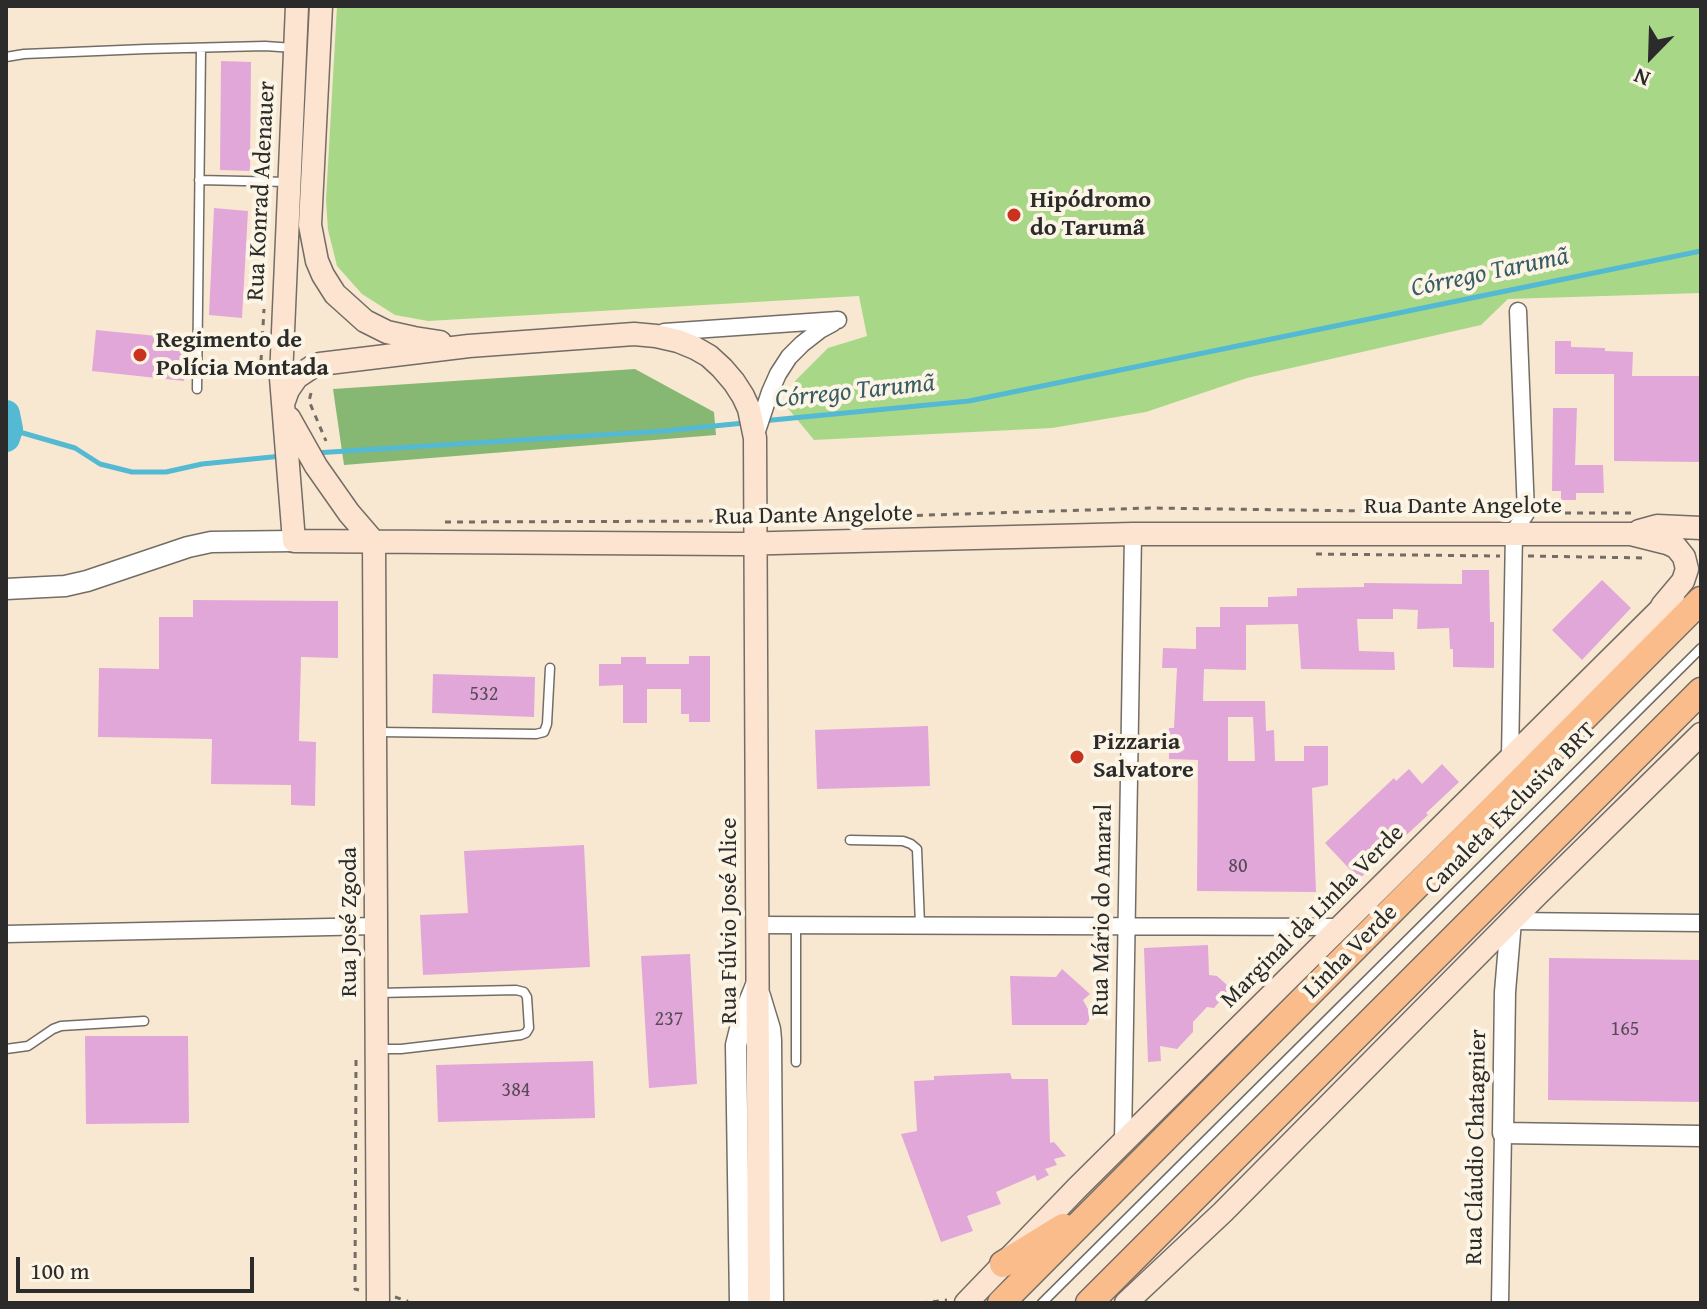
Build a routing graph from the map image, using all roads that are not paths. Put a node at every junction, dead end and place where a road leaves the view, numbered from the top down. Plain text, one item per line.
1 (297, 6) edge
2 (321, 6) edge
3 (201, 48) junction
4 (295, 48) junction
5 (6, 57) edge
6 (199, 180) junction
7 (288, 182) junction
8 (1518, 311) dead end
9 (634, 334) junction
10 (469, 346) junction
11 (197, 389) dead end
12 (284, 405) junction
13 (756, 410) junction
14 (294, 438) junction
15 (1511, 523) junction
16 (1634, 523) junction
17 (1701, 528) edge
18 (1133, 534) junction
19 (294, 541) junction
20 (374, 542) junction
21 (755, 544) junction
22 (1701, 574) edge
23 (6, 589) edge
24 (1701, 600) edge
25 (1662, 606) junction
26 (1701, 648) edge
27 (550, 668) dead end
28 (1701, 691) edge
29 (375, 732) junction
30 (1701, 734) edge
31 (1510, 758) junction
32 (850, 840) dead end
33 (1537, 895) junction
34 (1511, 921) junction
35 (1557, 922) junction
36 (1701, 923) edge
37 (756, 925) junction
38 (796, 925) junction
39 (920, 925) junction
40 (1127, 925) junction
41 (376, 926) junction
42 (1340, 927) junction
43 (6, 934) edge
44 (1475, 959) junction
45 (1505, 992) junction
46 (377, 993) junction
47 (144, 1021) dead end
48 (6, 1049) edge
49 (366, 1051) junction
50 (796, 1062) dead end
51 (1503, 1133) junction
52 (1701, 1136) edge
53 (1123, 1142) junction
54 (1100, 1205) junction
55 (1003, 1264) junction
56 (1135, 1299) edge
57 (757, 1301) edge
58 (378, 1303) edge
59 (966, 1303) edge
60 (1001, 1303) edge
61 (1042, 1303) edge
62 (1089, 1303) edge
63 (1500, 1303) edge

1 - 4 main road, Rua Konrad Adenauer
2 - 10 main road, Rua Konrad Adenauer
3 - 4 lane
3 - 5 lane
3 - 6 lane
4 - 7 main road, Rua Konrad Adenauer
6 - 7 lane
6 - 11 lane
7 - 12 main road, Rua Konrad Adenauer
8 - 15 street
9 - 10 main road
9 - 13 main road
9 - 13 street
10 - 12 main road
12 - 14 main road, Rua Konrad Adenauer
13 - 21 main road, Rua Fúlvio José Alice
14 - 19 main road
14 - 20 main road, Rua Konrad Adenauer
15 - 16 main road, Rua Dante Angelote
15 - 18 main road, Rua Dante Angelote
15 - 31 street
16 - 17 main road, Rua Dante Angelote
16 - 25 main road, Rua Dante Angelote
18 - 21 main road, Rua Dante Angelote
18 - 40 street, Rua Mário do Amaral
19 - 20 main road, Rua Dante Angelote
19 - 23 street, Rua Dante Angelote
20 - 21 main road, Rua Dante Angelote
20 - 29 main road, Rua José Zgoda
21 - 37 main road, Rua Fúlvio José Alice
22 - 25 main road, Marginal da Linha Verde
24 - 54 highway, Linha Verde
25 - 31 main road, Marginal da Linha Verde
26 - 61 lane, Canaleta Exclusiva BRT
27 - 29 lane
28 - 62 highway
29 - 41 main road, Rua José Zgoda
30 - 33 main road
31 - 42 main road, Marginal da Linha Verde
32 - 39 lane
33 - 34 main road
33 - 35 street
34 - 35 street
34 - 44 main road
34 - 45 street, Rua Cláudio Chatagnier
35 - 36 street
37 - 38 street
37 - 57 main road, Rua Fúlvio José Alice
38 - 39 street
38 - 50 lane
39 - 40 street
40 - 42 street
40 - 53 street, Rua Mário do Amaral
41 - 43 street
41 - 46 main road, Rua José Zgoda
42 - 53 main road, Marginal da Linha Verde
44 - 45 street
44 - 56 main road
45 - 51 street, Rua Cláudio Chatagnier
46 - 49 main road, Rua José Zgoda
46 - 49 lane
47 - 48 lane
49 - 58 main road, Rua José Zgoda
51 - 52 street
51 - 63 street, Rua Cláudio Chatagnier
53 - 55 main road, Marginal da Linha Verde
54 - 55 highway
54 - 60 highway, Linha Verde
55 - 59 main road, Marginal da Linha Verde

